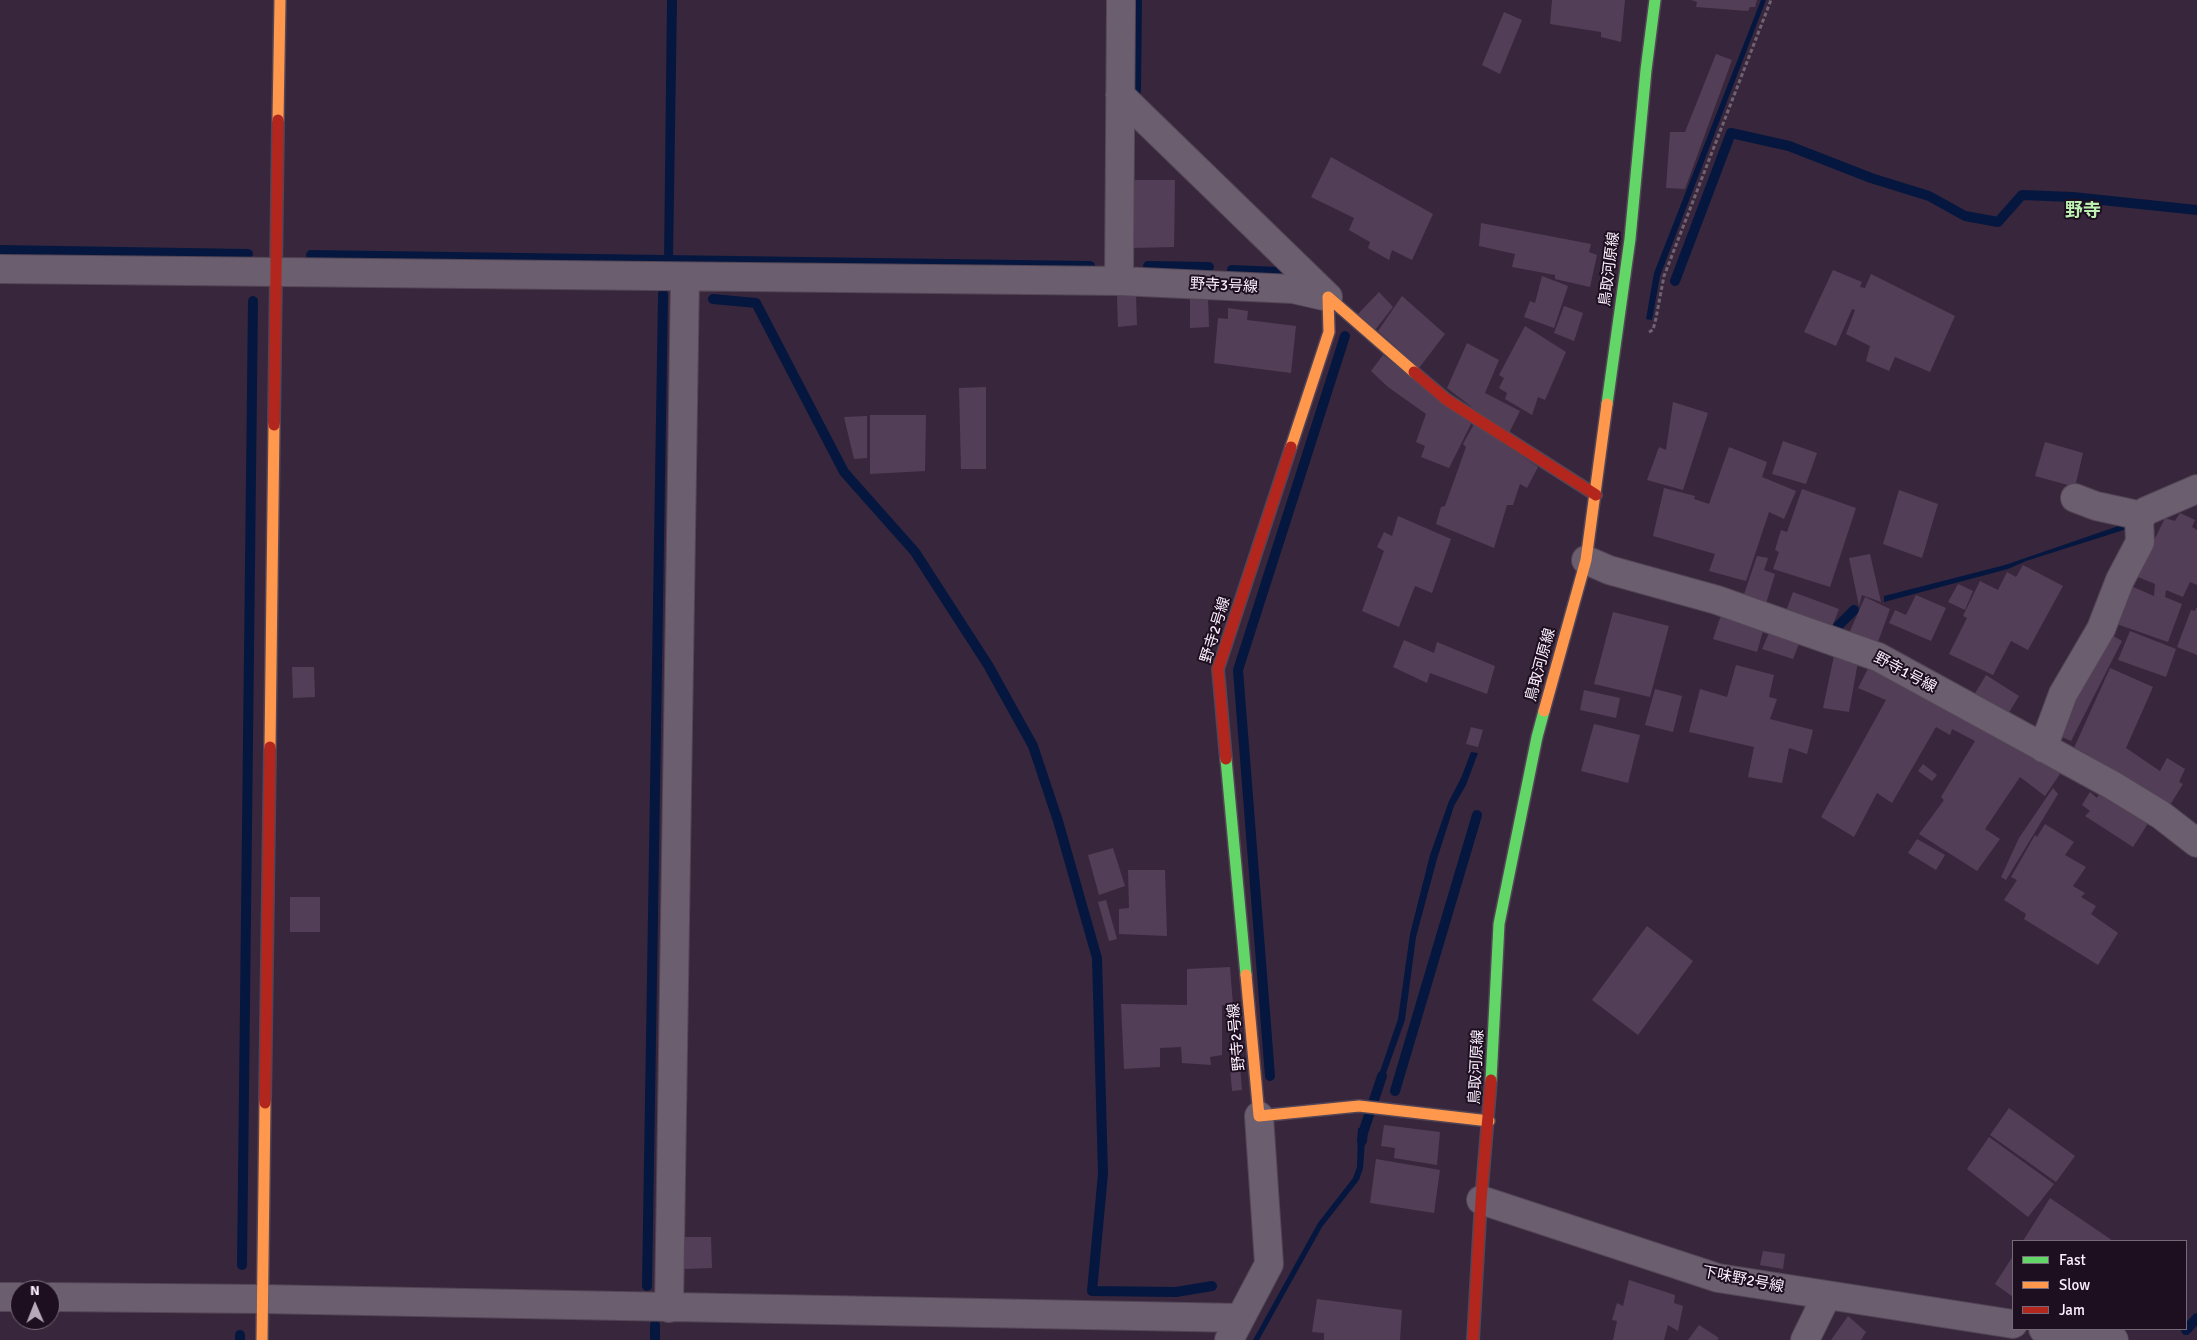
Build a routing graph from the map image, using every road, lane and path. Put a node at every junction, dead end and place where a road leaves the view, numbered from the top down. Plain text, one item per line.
1 (280, 0) edge
2 (1120, 0) edge
3 (1655, 0) edge
4 (1771, 0) edge
5 (1120, 95) junction
6 (0, 269) edge
7 (278, 273) junction
8 (685, 277) junction
9 (1120, 281) junction
10 (1328, 297) junction
11 (1644, 334) dead end
12 (2197, 489) edge
13 (1596, 495) junction
14 (2076, 498) dead end
15 (2142, 516) junction
16 (1586, 560) junction
17 (2043, 748) junction
18 (2197, 844) edge
19 (1259, 1116) junction
20 (1490, 1121) junction
21 (1481, 1200) junction
22 (1827, 1295) junction
23 (60, 1298) edge
24 (262, 1300) junction
25 (670, 1308) junction
26 (2012, 1324) edge
27 (1235, 1329) edge
28 (2048, 1330) edge
29 (2103, 1339) edge
30 (262, 1340) edge
31 (1473, 1340) edge
32 (1805, 1340) edge

1 - 7 street
2 - 5 street
3 - 13 street, 鳥取河原線
4 - 11 path
5 - 9 street
5 - 10 street
6 - 7 street, 野寺3号線
7 - 8 street, 野寺3号線
7 - 24 street
8 - 9 street, 野寺3号線
8 - 25 street
9 - 10 street, 野寺3号線
10 - 13 street
10 - 19 street, 野寺2号線
12 - 15 street
13 - 16 street, 鳥取河原線
14 - 15 street
15 - 17 street
16 - 17 street, 野寺1号線
16 - 20 street, 鳥取河原線
17 - 18 street, 野寺1号線
19 - 20 street
19 - 27 street
20 - 21 street, 鳥取河原線
21 - 22 street, 下味野2号線
21 - 31 street, 鳥取河原線
22 - 26 street, 下味野2号線
22 - 32 street
23 - 24 street
24 - 25 street
24 - 30 street
25 - 27 street
28 - 29 street

